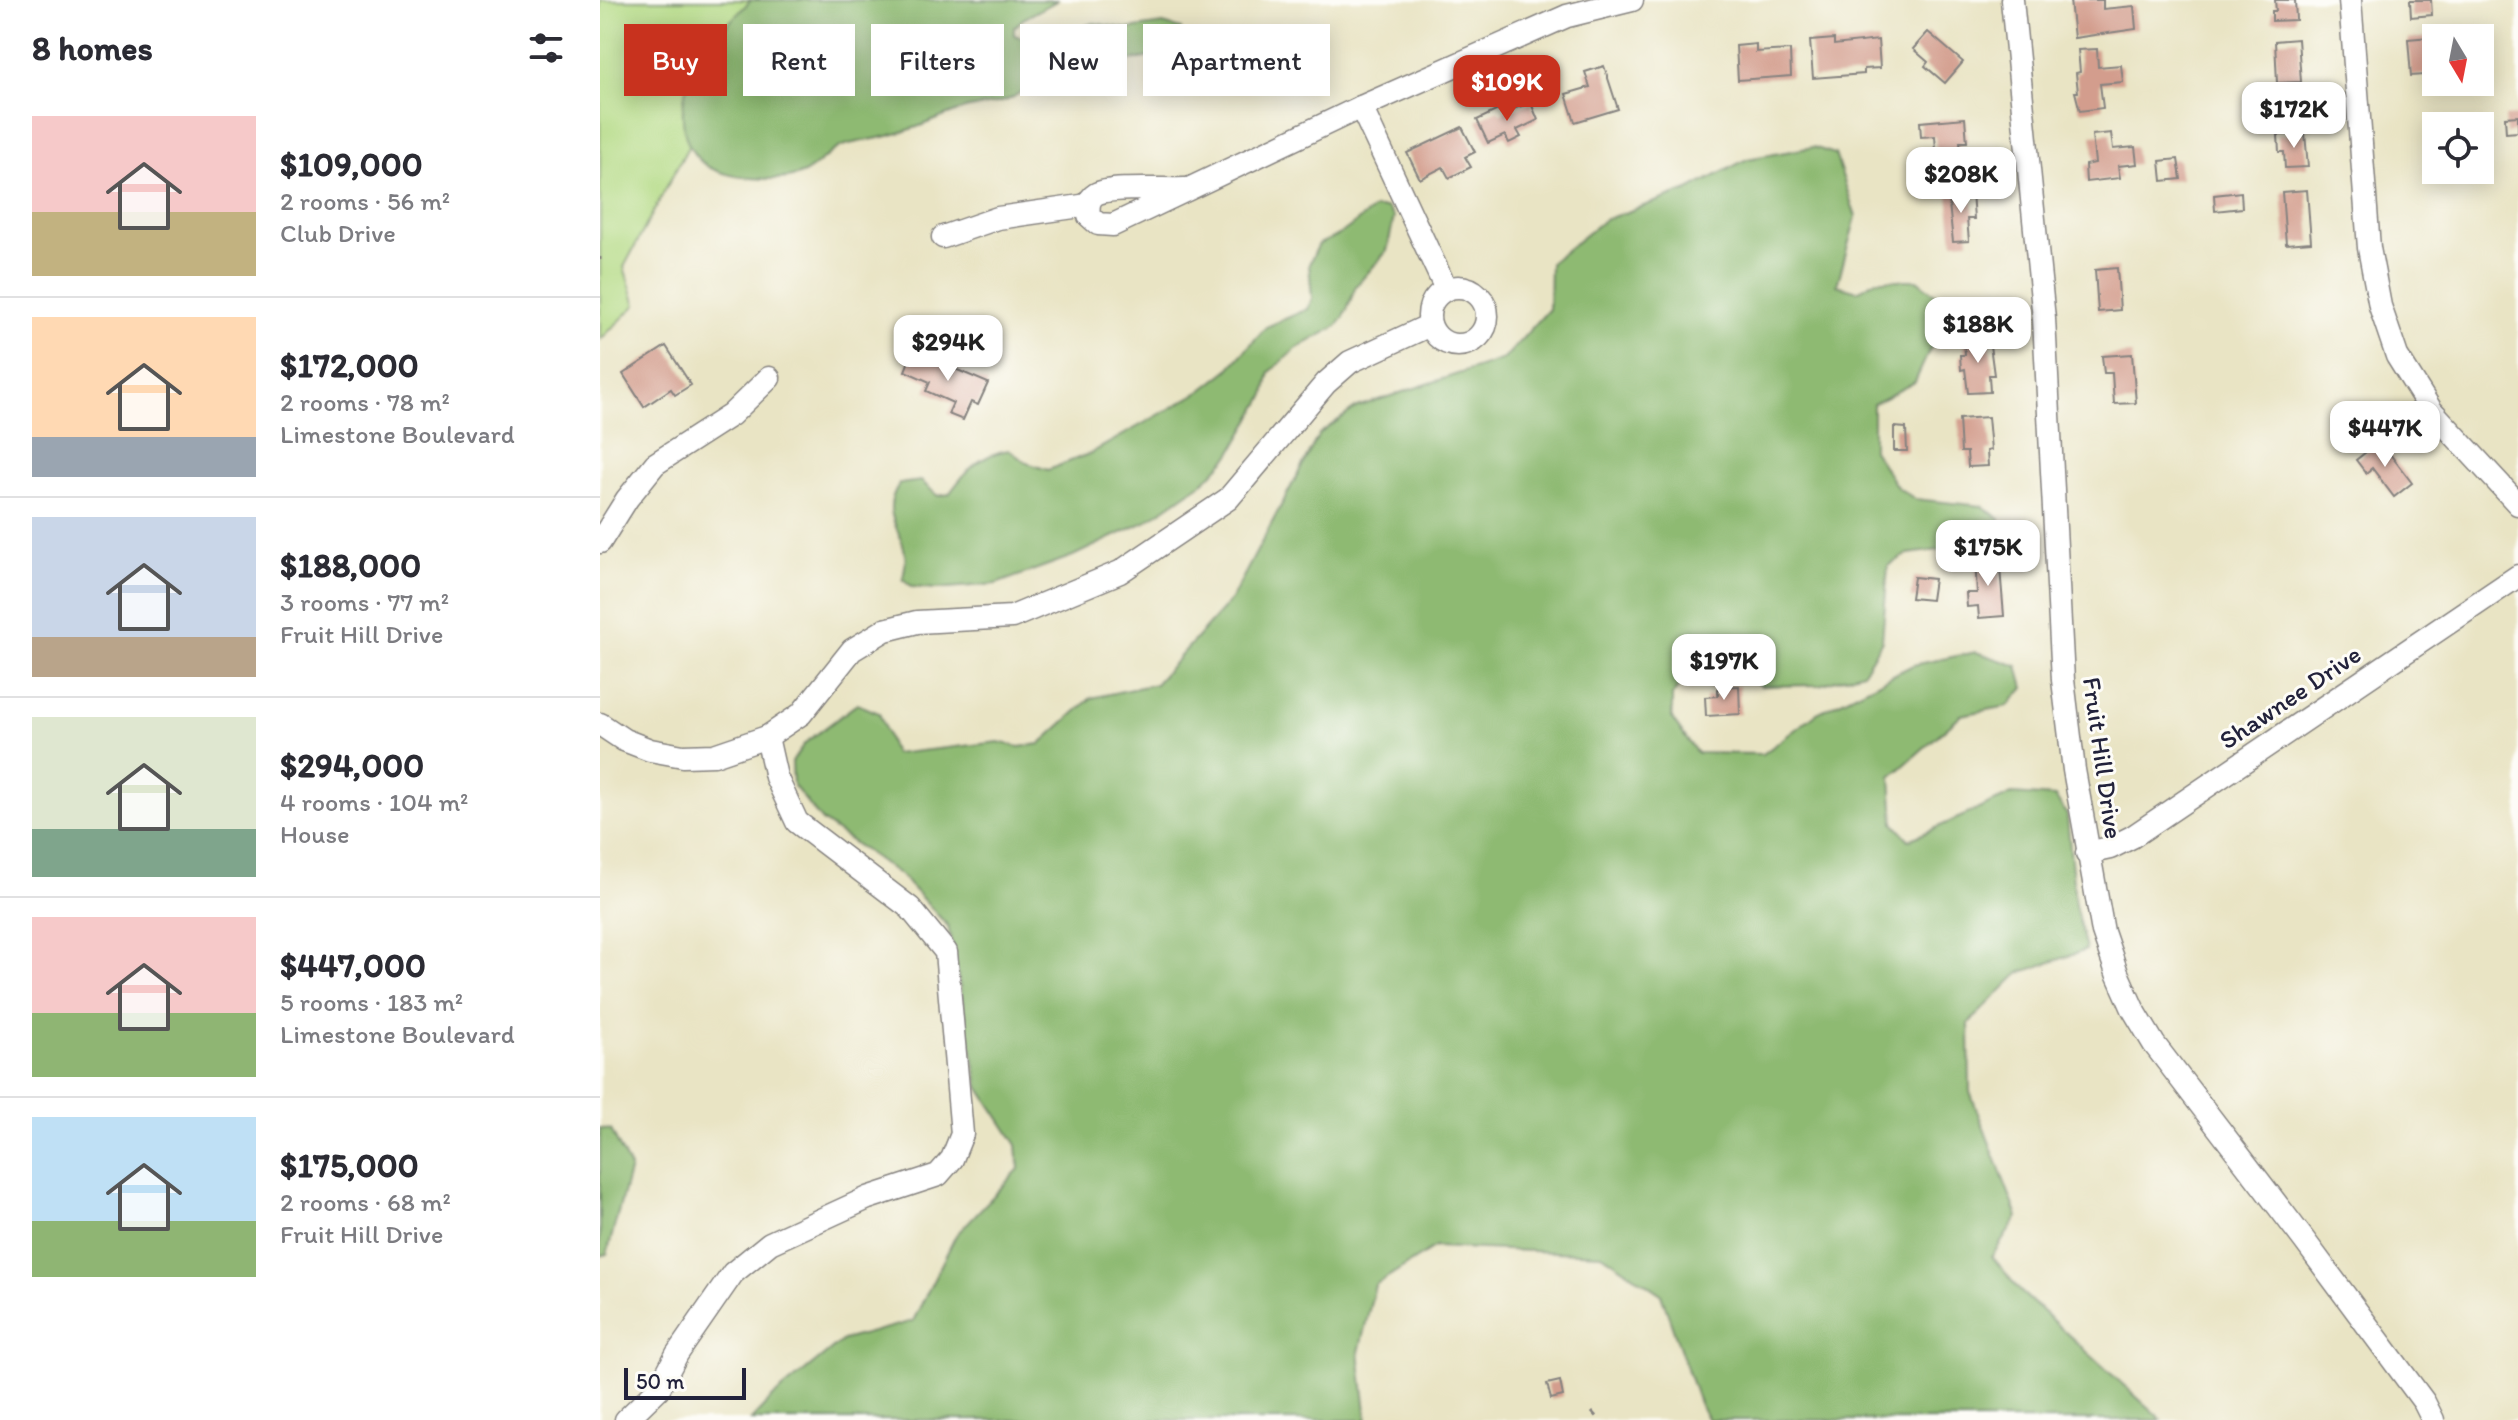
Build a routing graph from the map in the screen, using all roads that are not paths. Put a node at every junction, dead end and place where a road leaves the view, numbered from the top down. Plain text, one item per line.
1 (1632, 0) edge
2 (2012, 0) edge
3 (2350, 0) edge
4 (1361, 107) junction
5 (1185, 189) junction
6 (1088, 205) junction
7 (943, 237) dead end
8 (1446, 289) junction
9 (1430, 325) junction
10 (769, 378) dead end
11 (2518, 504) edge
12 (600, 542) edge
13 (2518, 576) edge
14 (600, 724) edge
15 (767, 737) junction
16 (2087, 853) junction
17 (626, 1420) edge
18 (2433, 1420) edge

1 - 4 street
2 - 16 street, Fruit Hill Drive
3 - 11 street
4 - 5 street
4 - 8 street
5 - 6 street
5 - 6 street
6 - 7 street
8 - 9 street
8 - 9 street
9 - 15 street
10 - 12 street
13 - 16 street, Shawnee Drive
14 - 15 street
15 - 17 street
16 - 18 street, Fruit Hill Drive

